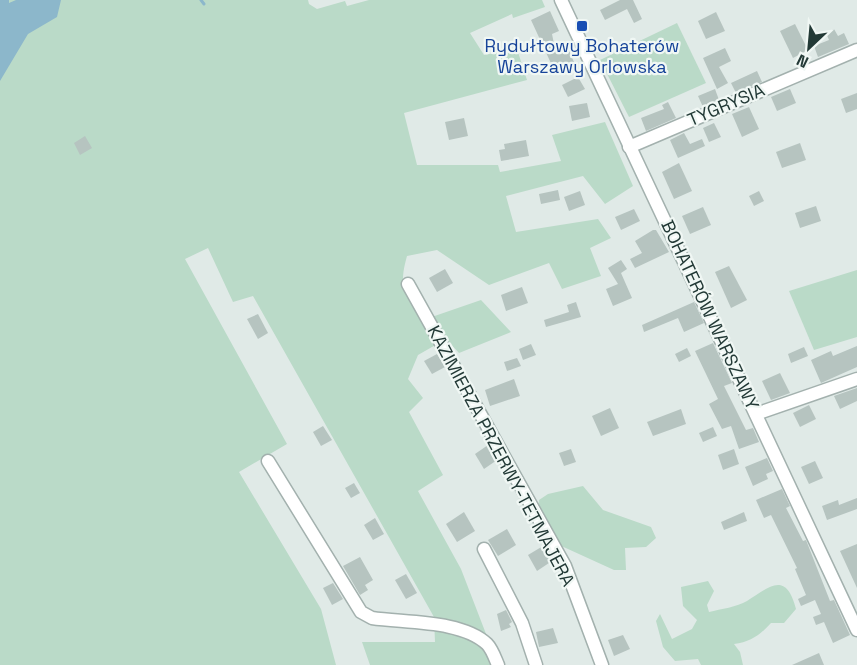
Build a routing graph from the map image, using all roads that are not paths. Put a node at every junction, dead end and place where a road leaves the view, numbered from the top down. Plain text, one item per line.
1 (561, 0) edge
2 (857, 50) edge
3 (629, 147) junction
4 (408, 284) dead end
5 (857, 379) edge
6 (756, 414) junction
7 (268, 461) dead end
8 (484, 549) dead end
9 (855, 622) edge
10 (498, 665) edge
11 (536, 665) edge
12 (602, 665) edge

1 - 3 street, BOHATERÓW WARSZAWY
2 - 3 street, TYGRYSIA
3 - 6 street, BOHATERÓW WARSZAWY
4 - 12 street, KAZIMIERZA PRZERWY-TETMAJERA
5 - 6 street
6 - 9 street, BOHATERÓW WARSZAWY
7 - 10 street
8 - 11 street

